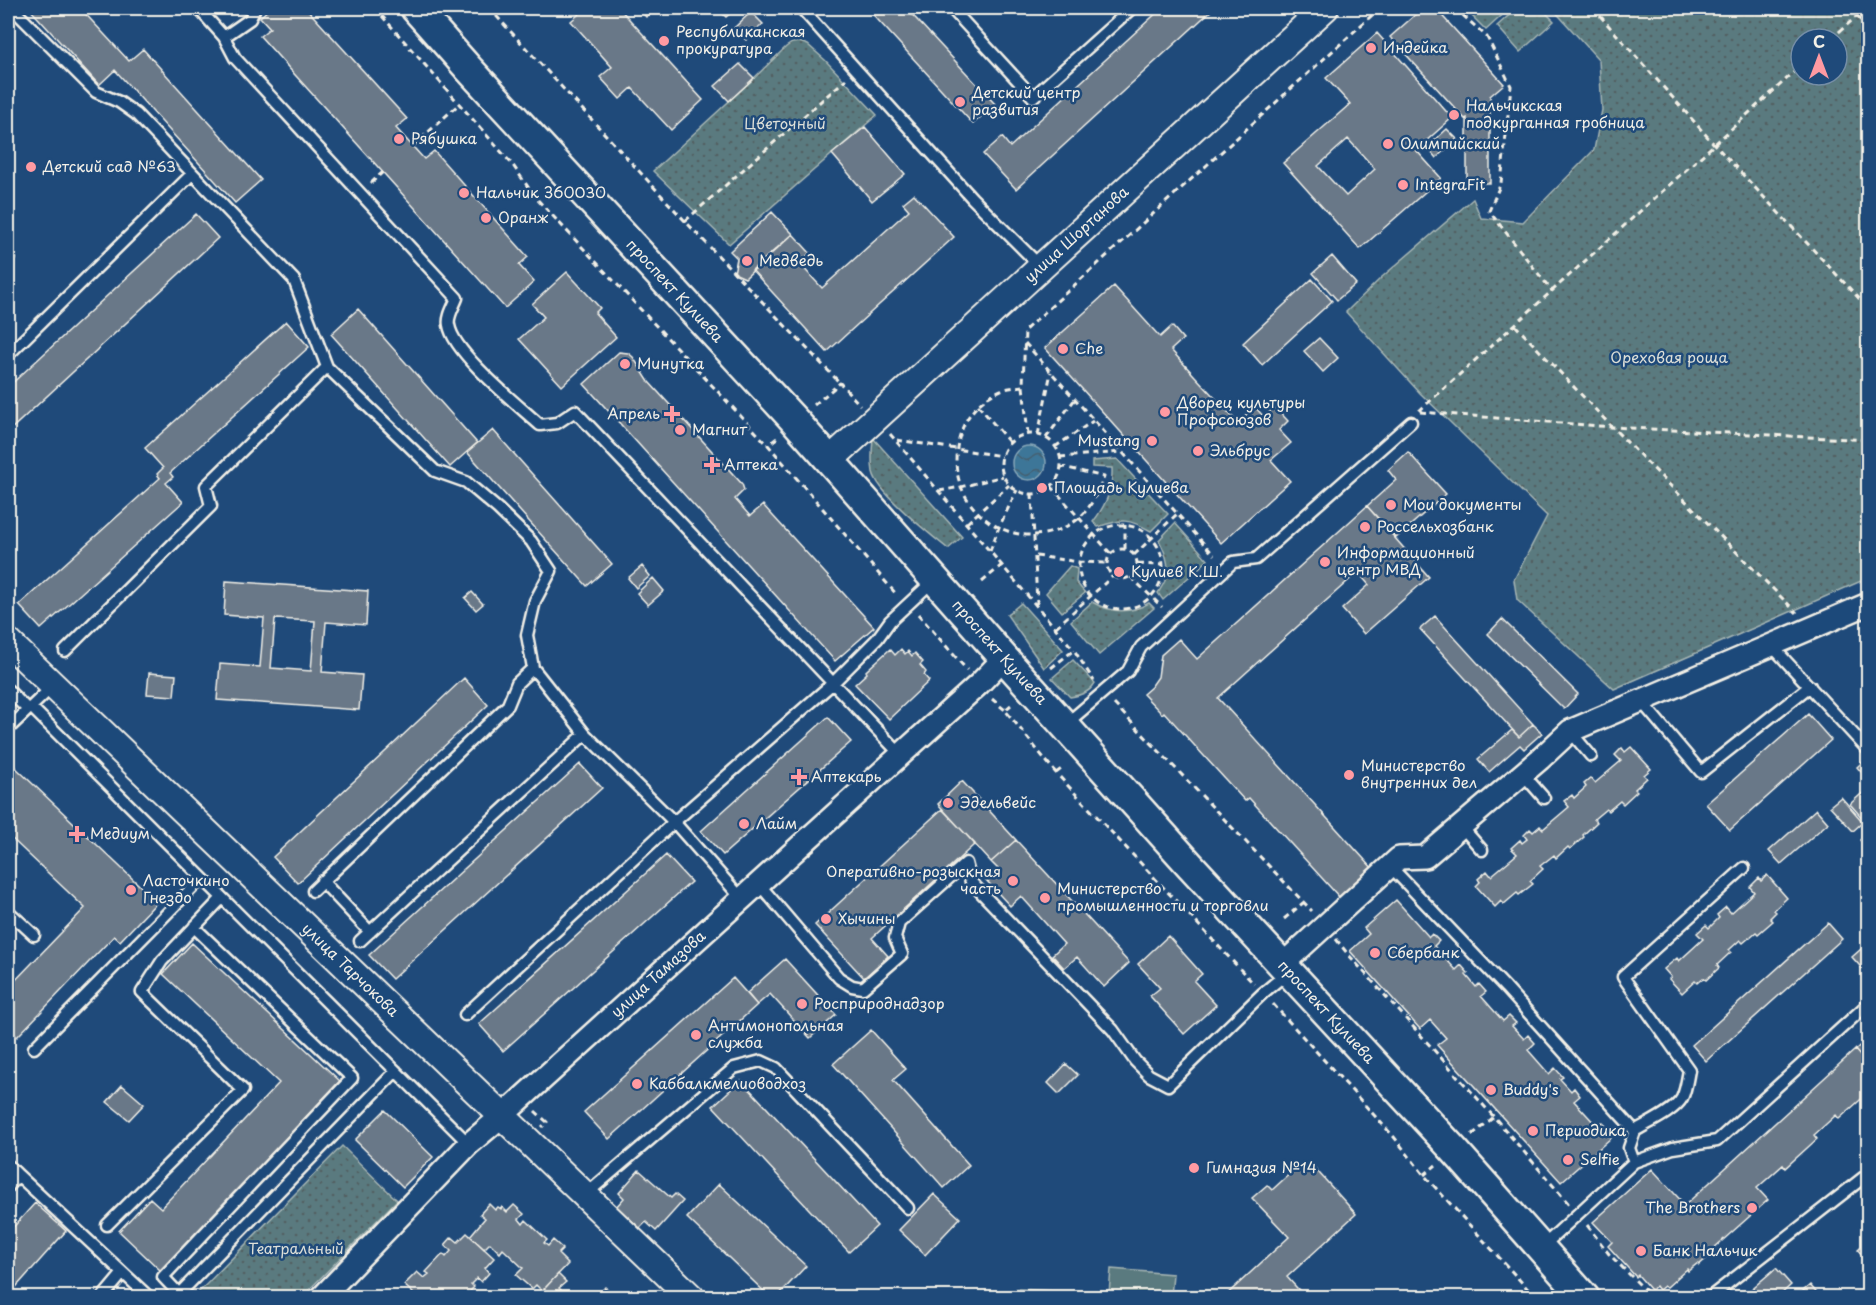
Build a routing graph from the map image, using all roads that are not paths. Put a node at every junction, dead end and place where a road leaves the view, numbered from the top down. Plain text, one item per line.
1 (12, 8) edge
2 (198, 8) edge
3 (255, 8) edge
4 (415, 8) edge
5 (801, 8) edge
6 (951, 8) edge
7 (1132, 8) edge
8 (1325, 8) edge
9 (225, 37) junction
10 (192, 174) junction
11 (1042, 268) junction
12 (8, 355) edge
13 (327, 367) junction
14 (1411, 422) dead end
15 (830, 460) junction
16 (935, 580) junction
17 (1869, 604) edge
18 (8, 642) edge
19 (1772, 646) junction
20 (65, 651) dead end
21 (1004, 658) junction
22 (533, 668) junction
23 (833, 683) junction
24 (53, 686) junction
25 (1810, 686) junction
26 (8, 690) edge
27 (1641, 702) junction
28 (29, 708) junction
29 (1066, 724) junction
30 (8, 729) edge
31 (1570, 731) junction
32 (585, 734) junction
33 (1869, 750) edge
34 (901, 755) junction
35 (1591, 756) dead end
36 (1523, 774) junction
37 (1544, 798) dead end
38 (674, 822) junction
39 (1461, 826) junction
40 (1482, 850) dead end
41 (1390, 866) junction
42 (1744, 868) dead end
43 (202, 878) junction
44 (322, 882) junction
45 (759, 884) junction
46 (313, 891) dead end
47 (222, 898) junction
48 (742, 899) junction
49 (8, 911) edge
50 (194, 927) junction
51 (370, 932) junction
52 (34, 935) dead end
53 (360, 941) dead end
54 (1286, 968) junction
55 (1869, 1004) edge
56 (465, 1015) dead end
57 (34, 1048) dead end
58 (396, 1071) junction
59 (502, 1116) junction
60 (1635, 1131) junction
61 (469, 1144) junction
62 (1634, 1162) junction
63 (8, 1165) edge
64 (1869, 1174) edge
65 (18, 1175) junction
66 (8, 1187) edge
67 (584, 1196) junction
68 (908, 1208) dead end
69 (107, 1226) dead end
70 (1541, 1248) junction
71 (123, 1273) junction
72 (102, 1298) edge
73 (150, 1298) edge
74 (321, 1298) edge
75 (692, 1298) edge
76 (1585, 1298) edge
77 (1709, 1298) edge

1 - 10 lane
2 - 9 lane
3 - 9 lane
4 - 15 main road, проспект Кулиева
5 - 11 lane
6 - 7 lane
8 - 11 street, улица Шортанова
9 - 23 lane
10 - 12 lane
10 - 13 lane
11 - 15 street, улица Шортанова
13 - 20 lane
13 - 22 lane
14 - 29 lane
15 - 16 main road, проспект Кулиева
16 - 21 main road, проспект Кулиева
16 - 23 lane
17 - 19 street
18 - 24 street, улица Тарчокова
19 - 25 lane
19 - 27 street
21 - 29 main road, проспект Кулиева
21 - 34 street, улица Тамазова
22 - 32 lane
22 - 44 lane
23 - 34 lane
23 - 38 lane
24 - 28 lane
24 - 59 street, улица Тарчокова
25 - 27 lane
25 - 33 lane
26 - 28 lane
27 - 31 street
28 - 30 lane
28 - 43 lane
29 - 54 main road, проспект Кулиева
31 - 35 lane
31 - 36 street
32 - 38 lane
32 - 51 lane
34 - 45 street, улица Тамазова
36 - 37 lane
36 - 39 street
38 - 48 lane
38 - 56 lane
39 - 40 lane
39 - 41 street
41 - 54 street
41 - 60 lane
42 - 60 lane
43 - 47 lane
43 - 57 lane
44 - 46 lane
44 - 51 lane
45 - 48 street, улица Тамазова
45 - 54 lane
47 - 50 lane
47 - 58 lane
48 - 59 street, улица Тамазова
49 - 52 lane
50 - 58 lane
50 - 69 lane
51 - 53 lane
54 - 70 main road, проспект Кулиева
55 - 62 lane
58 - 61 lane
59 - 61 street, улица Тамазова
59 - 67 street, улица Тарчокова
60 - 62 lane
61 - 74 street, улица Тамазова
62 - 70 lane
63 - 65 lane
64 - 77 lane
65 - 66 lane
65 - 71 lane
67 - 68 lane
67 - 75 street, улица Тарчокова
70 - 76 main road, проспект Кулиева
71 - 72 lane
71 - 73 lane

